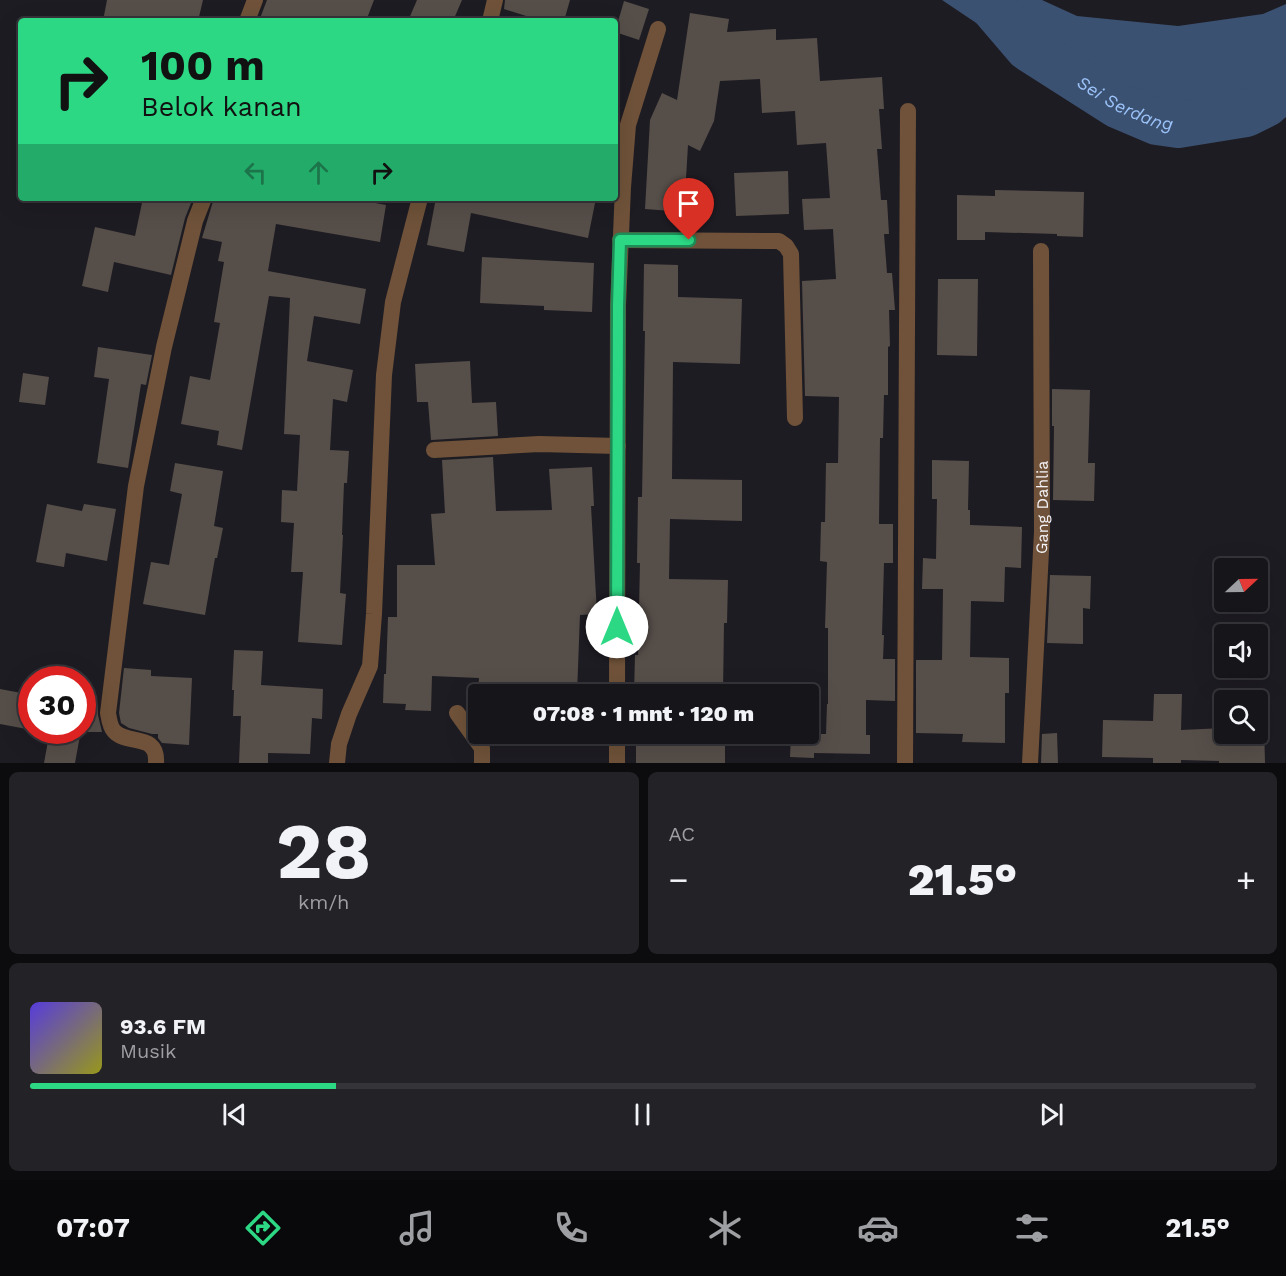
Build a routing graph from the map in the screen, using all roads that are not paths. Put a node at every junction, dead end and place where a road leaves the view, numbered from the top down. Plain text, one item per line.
1 (255, 0) edge
2 (495, 0) edge
3 (248, 18) edge
4 (491, 18) edge
5 (658, 29) dead end
6 (908, 111) dead end
7 (203, 201) edge
8 (419, 201) edge
9 (620, 240) junction
10 (1041, 251) dead end
11 (795, 418) dead end
12 (618, 446) junction
13 (434, 450) dead end
14 (617, 684) edge
15 (457, 713) dead end
16 (617, 744) edge
17 (156, 763) edge
18 (337, 763) edge
19 (482, 763) edge
20 (616, 763) edge
21 (905, 763) edge
22 (1030, 763) edge

1 - 3 street
2 - 4 street
5 - 9 street
6 - 21 street
7 - 17 street
8 - 18 street
9 - 11 street
9 - 12 street
10 - 22 street, Gang Dahlia
12 - 13 street
12 - 14 street
15 - 19 street
16 - 20 street

